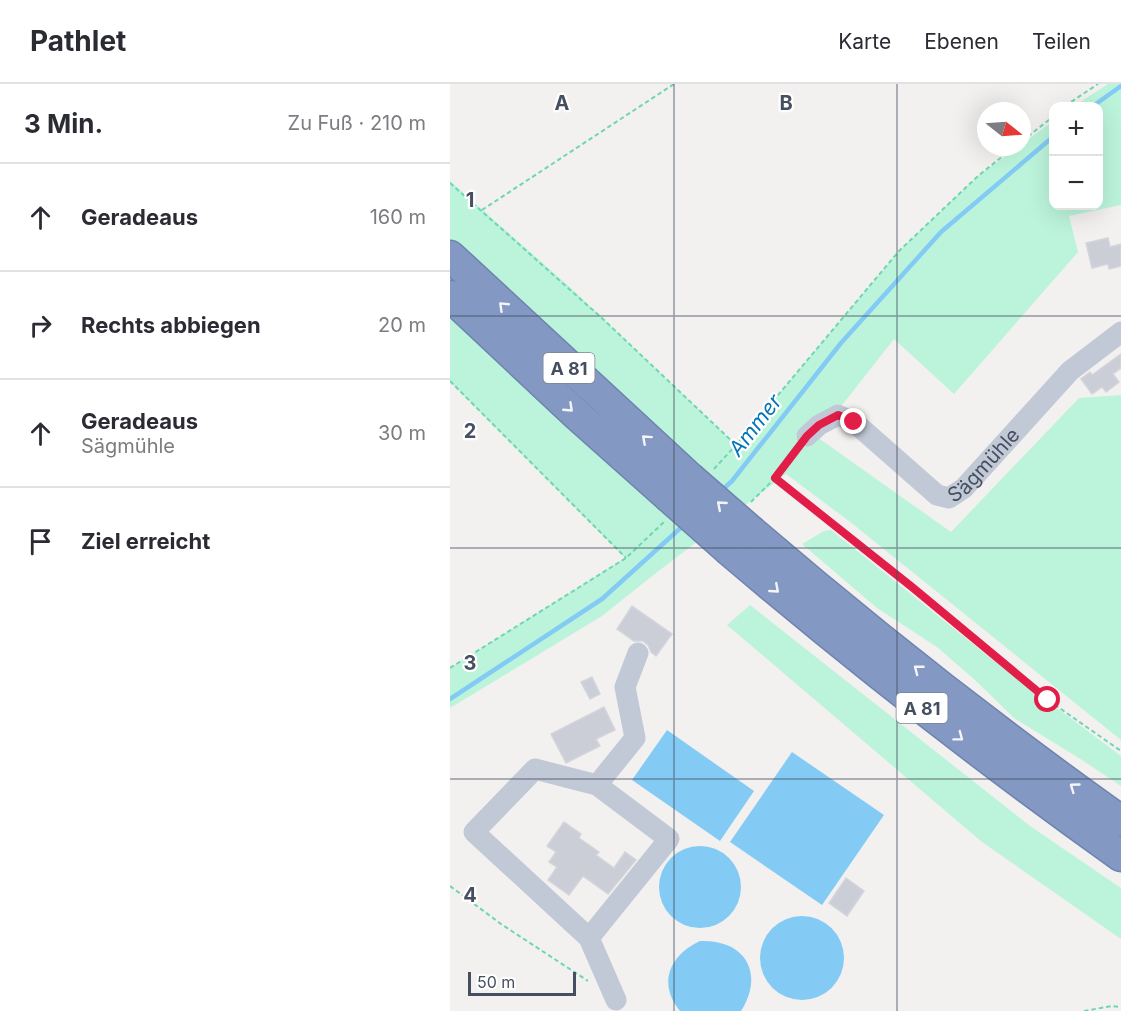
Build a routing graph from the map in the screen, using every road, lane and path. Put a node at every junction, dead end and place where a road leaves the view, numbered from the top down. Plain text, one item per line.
1 (674, 84) edge
2 (1098, 84) edge
3 (1071, 102) edge
4 (1049, 119) edge
5 (1031, 134) edge
6 (1003, 156) edge
7 (450, 183) edge
8 (482, 210) junction
9 (450, 256) edge
10 (450, 296) edge
11 (1121, 332) edge
12 (450, 381) edge
13 (807, 436) joint
14 (736, 446) junction
15 (684, 491) junction
16 (741, 541) junction
17 (626, 558) junction
18 (638, 653) dead end
19 (450, 668) edge
20 (1121, 752) edge
21 (597, 785) junction
22 (1121, 821) edge
23 (1121, 856) edge
24 (450, 886) edge
25 (589, 938) junction
26 (587, 981) dead end
27 (616, 1000) dead end
28 (1121, 1007) edge
29 (1084, 1011) edge

1 - 8 path
2 - 3 path
4 - 5 path
6 - 14 path
7 - 8 path
8 - 14 path
15 -> 9 highway, A 81
10 -> 15 highway, A 81
11 - 13 lane, Sägmühle
12 - 17 path
13 - 20 path
14 - 15 path
15 - 16 highway, A 81, bridge
15 - 17 path
22 -> 16 highway, A 81
16 -> 23 highway, A 81
17 - 19 path
18 - 21 lane
21 - 25 lane
21 - 25 lane
24 - 26 path
25 - 27 lane
28 - 29 path

